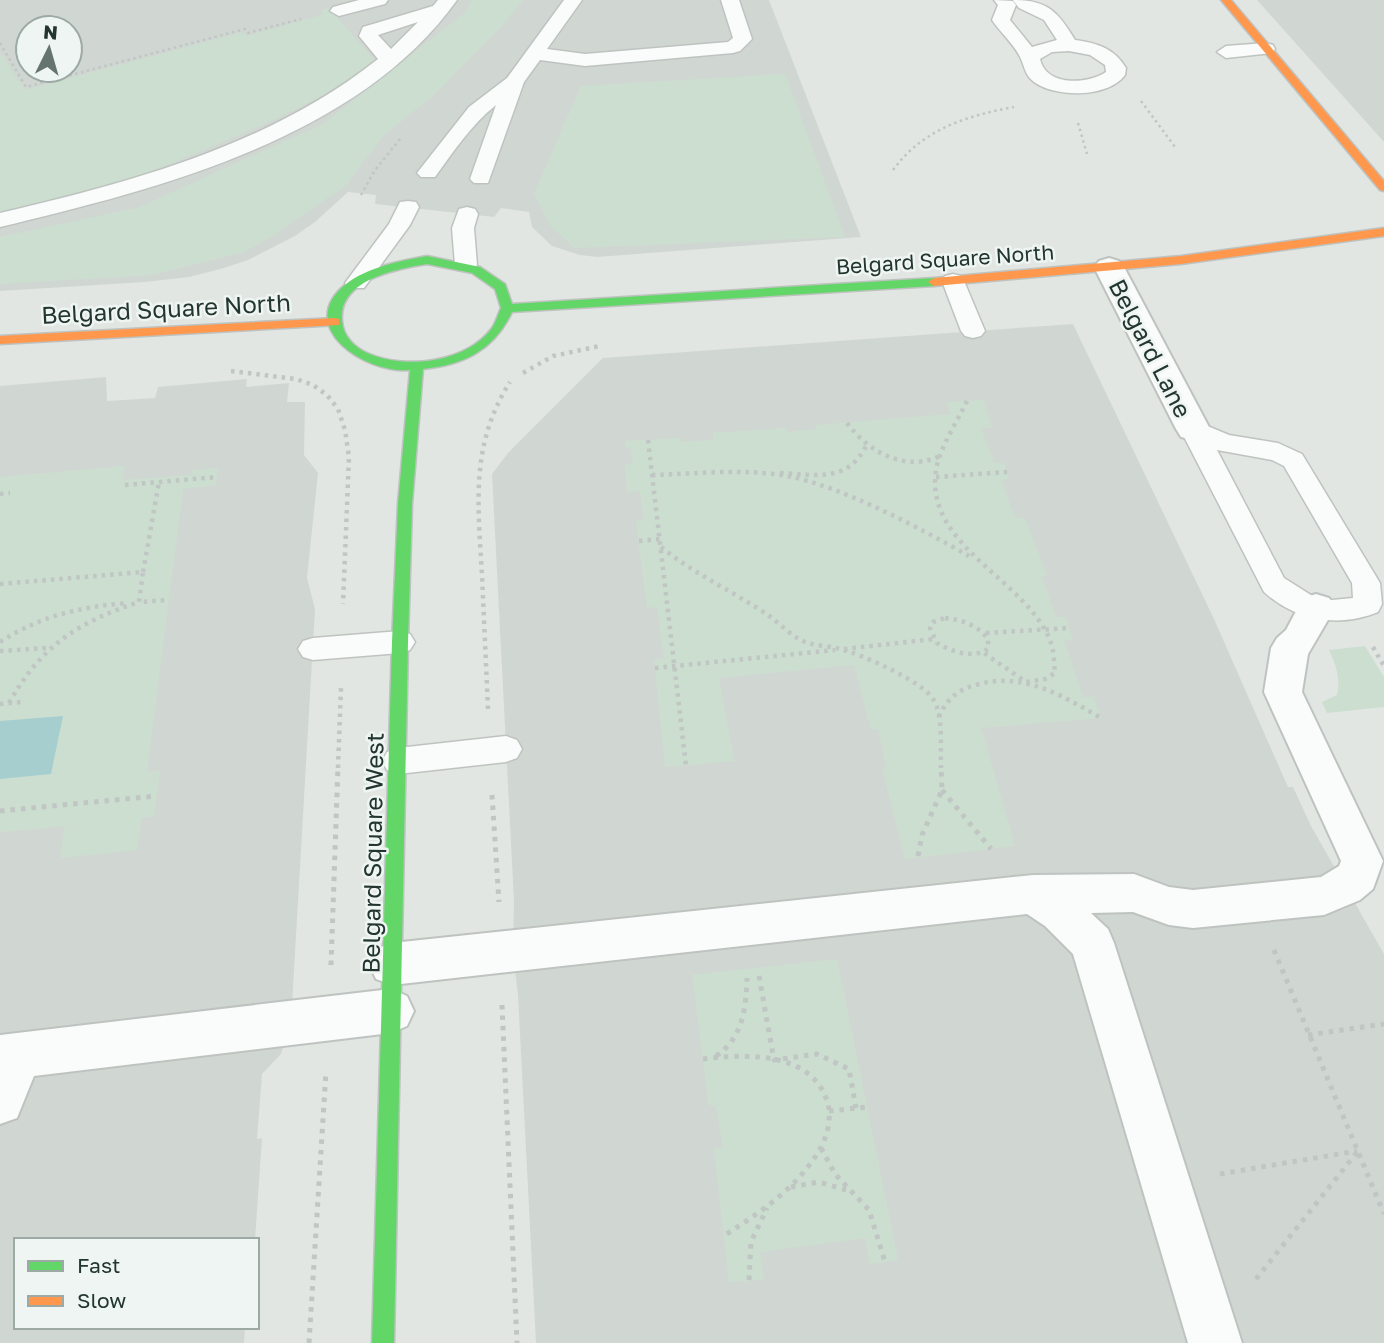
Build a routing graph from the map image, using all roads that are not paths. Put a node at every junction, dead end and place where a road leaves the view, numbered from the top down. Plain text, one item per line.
1 (379, 0) edge
2 (573, 0) edge
3 (730, 0) edge
4 (1226, 0) edge
5 (1014, 2) edge
6 (444, 4) edge
7 (340, 11) road end
8 (1266, 49) junction
9 (1047, 50) junction
10 (1226, 52) dead end
11 (533, 53) junction
12 (389, 59) junction
13 (514, 82) junction
14 (428, 173) dead end
15 (80, 179) dead end
16 (481, 179) dead end
17 (1384, 188) edge
18 (97, 197) junction
19 (408, 207) dead end
20 (467, 214) dead end
21 (0, 220) edge
22 (1384, 232) edge
23 (466, 265) junction
24 (1109, 267) junction
25 (953, 281) junction
26 (356, 283) junction
27 (507, 308) junction
28 (335, 322) junction
29 (973, 331) dead end
30 (0, 340) edge
31 (417, 365) junction
32 (1193, 429) junction
33 (1366, 583) junction
34 (1316, 608) junction
35 (1384, 614) edge
36 (400, 642) junction
37 (313, 649) dead end
38 (506, 749) dead end
39 (398, 761) junction
40 (1033, 894) junction
41 (393, 964) junction
42 (391, 1011) junction
43 (10, 1057) edge
44 (0, 1101) edge
45 (383, 1343) edge
46 (1215, 1343) edge

1 - 7 lane
2 - 11 lane
3 - 11 lane
4 - 8 street
5 - 9 lane
5 - 9 lane
6 - 12 lane
6 - 12 lane
8 - 10 lane
8 - 17 street
9 - 9 lane
11 - 13 lane
12 - 18 lane
13 - 14 lane
13 - 16 lane
15 - 18 lane
18 - 21 lane
19 - 26 lane
20 - 23 lane
22 - 24 street, Belgard Square North
23 - 26 street
23 - 27 street
24 - 25 street, Belgard Square North
24 - 32 street, Belgard Lane
25 - 27 street, Belgard Square North
25 - 29 lane
26 - 28 street
27 - 31 street
28 - 30 street, Belgard Square North
28 - 31 street
31 - 36 street, Belgard Square West
32 - 33 lane
32 - 34 lane
33 - 34 lane
33 - 35 lane
34 - 40 street
36 - 37 lane
36 - 39 street, Belgard Square West
38 - 39 lane
39 - 41 street, Belgard Square West
40 - 41 street
40 - 46 street
41 - 42 street, Belgard Square West
42 - 43 street
42 - 45 street, Belgard Square West
43 - 44 street

